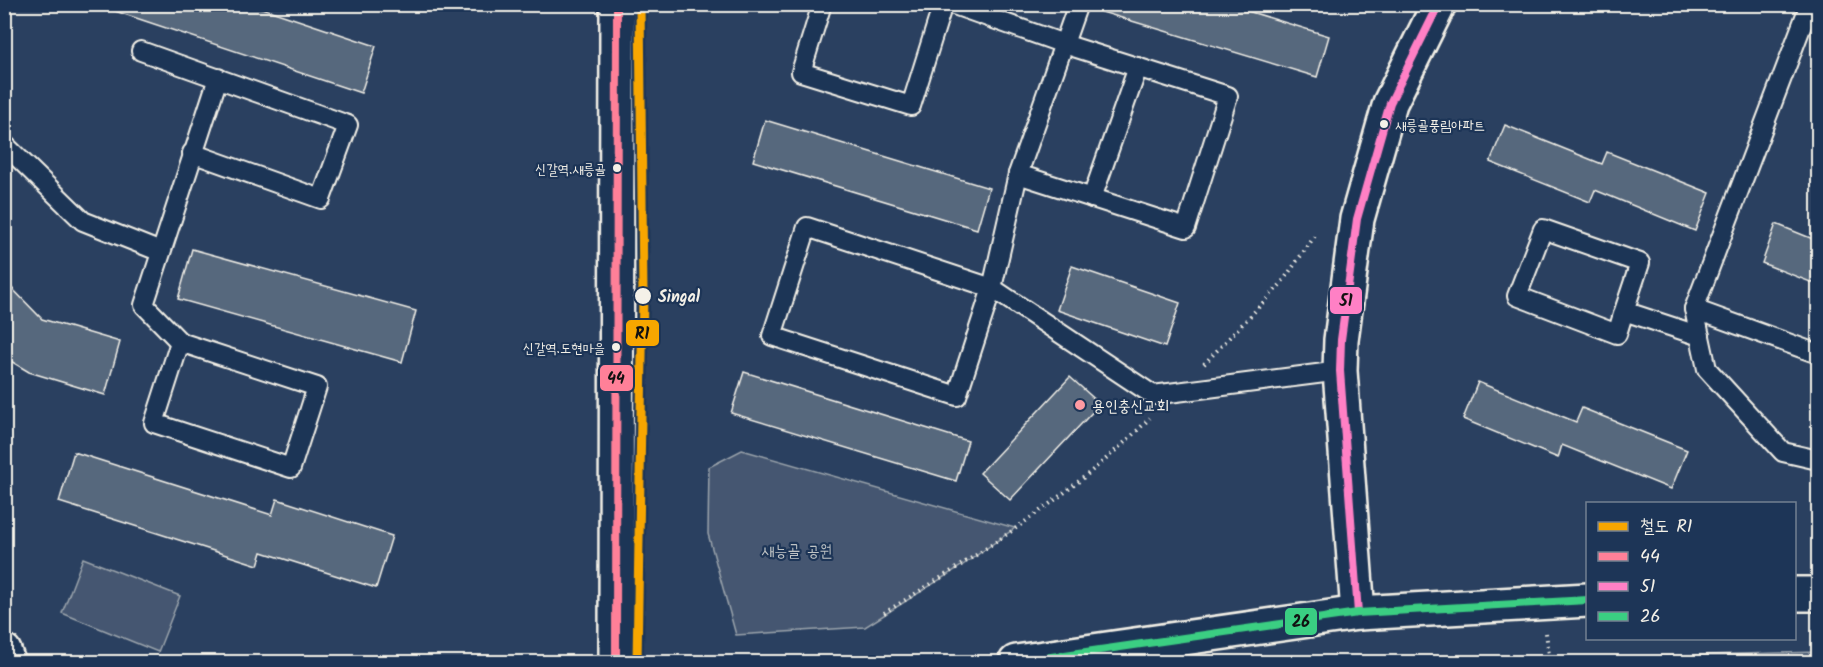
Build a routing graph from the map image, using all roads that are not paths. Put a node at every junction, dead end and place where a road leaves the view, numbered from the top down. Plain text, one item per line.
1 (617, 4) edge
2 (822, 4) edge
3 (943, 4) edge
4 (951, 4) edge
5 (1078, 4) edge
6 (1439, 4) edge
7 (1810, 4) edge
8 (1064, 44) junction
9 (141, 51) dead end
10 (1138, 67) junction
11 (218, 78) junction
12 (4, 144) edge
13 (192, 153) junction
14 (1017, 174) junction
15 (1092, 198) junction
16 (161, 252) junction
17 (992, 288) junction
18 (1694, 309) junction
19 (1624, 310) junction
20 (1700, 336) junction
21 (180, 342) junction
22 (1818, 354) edge
23 (1340, 371) junction
24 (1818, 460) edge
25 (1796, 594) edge
26 (1818, 594) edge
27 (1586, 600) edge
28 (1358, 613) junction
29 (4, 651) edge
30 (8, 663) edge
31 (616, 663) edge
32 (1016, 663) edge

1 - 31 street
2 - 3 lane
4 - 8 lane
5 - 8 lane
6 - 23 street
7 - 18 lane
8 - 10 lane
8 - 14 lane
9 - 11 lane
10 - 15 lane
10 - 15 lane
11 - 13 lane
11 - 13 lane
12 - 16 lane
13 - 16 lane
14 - 15 lane
14 - 17 lane
16 - 21 lane
17 - 17 lane
17 - 23 lane
18 - 20 lane
18 - 22 lane
19 - 19 lane
19 - 20 lane
20 - 24 lane
21 - 21 lane
23 - 28 street
25 - 26 street
27 - 28 street
28 - 32 street
29 - 30 street

